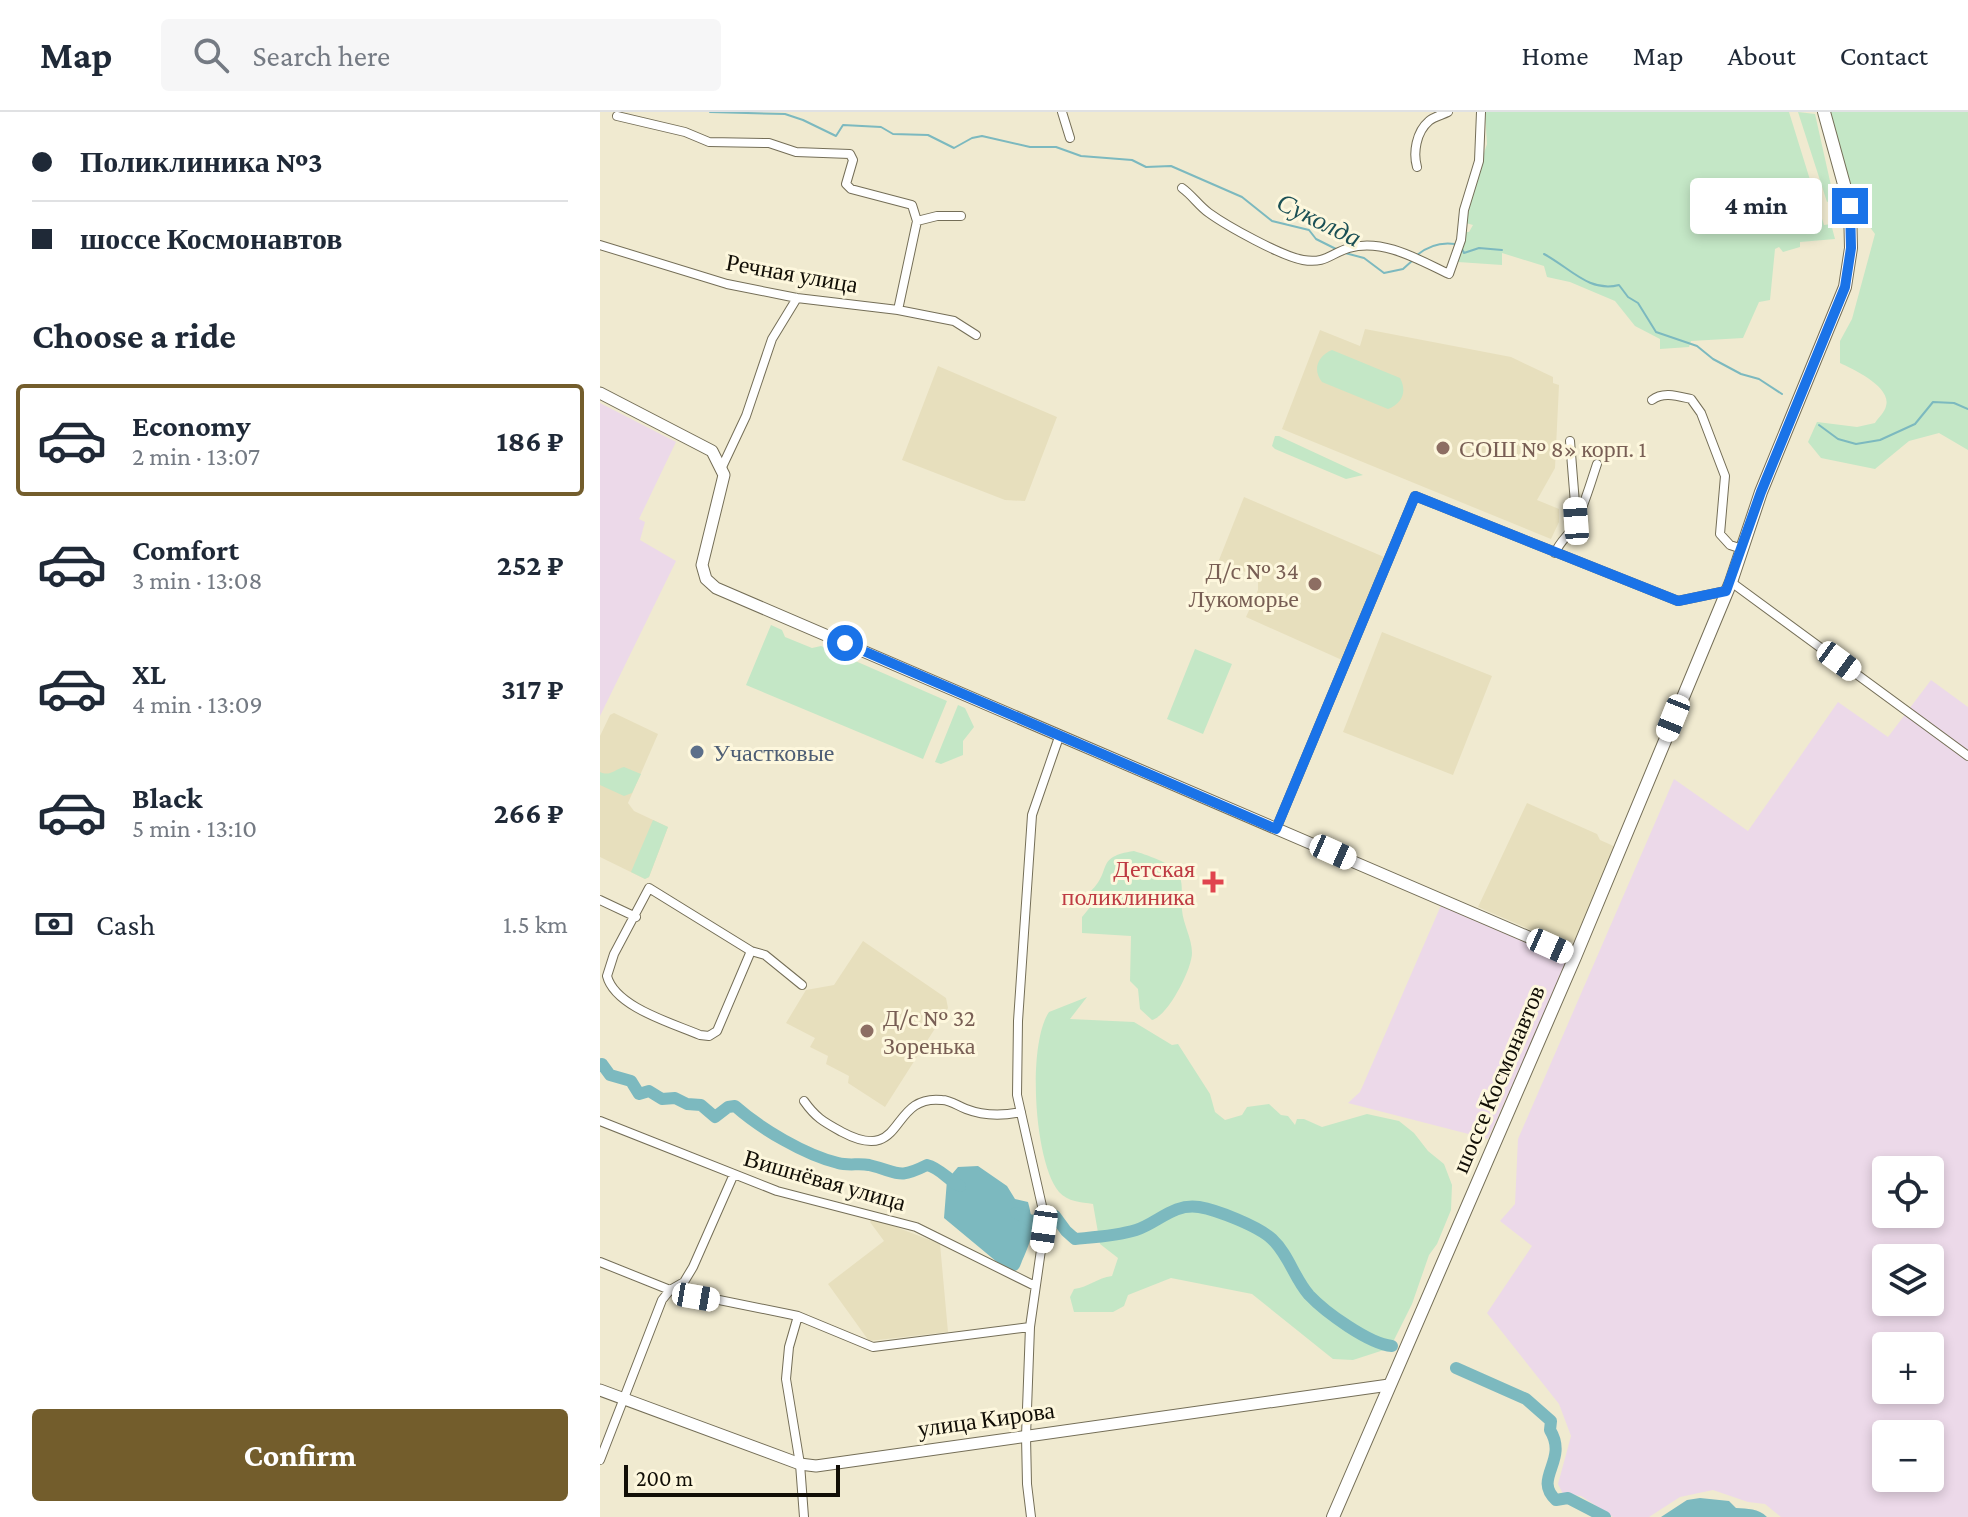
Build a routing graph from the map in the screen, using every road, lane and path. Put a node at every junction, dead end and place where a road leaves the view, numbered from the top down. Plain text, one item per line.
1 (1062, 112) edge
2 (1448, 112) edge
3 (1481, 112) edge
4 (1824, 112) edge
5 (617, 116) dead end
6 (1070, 138) dead end
7 (1417, 167) dead end
8 (1182, 188) dead end
9 (961, 216) dead end
10 (917, 221) junction
11 (600, 245) edge
12 (797, 298) junction
13 (898, 310) junction
14 (976, 335) dead end
15 (600, 393) edge
16 (1652, 400) dead end
17 (1570, 441) dead end
18 (1597, 464) dead end
19 (722, 467) junction
20 (1576, 521) junction
21 (1742, 549) junction
22 (1555, 553) junction
23 (1729, 587) junction
24 (1059, 737) junction
25 (1968, 756) edge
26 (1276, 829) junction
27 (600, 900) edge
28 (636, 917) junction
29 (751, 951) junction
30 (1575, 957) junction
31 (802, 985) dead end
32 (804, 1101) dead end
33 (1021, 1112) junction
34 (600, 1121) edge
35 (734, 1174) junction
36 (600, 1262) edge
37 (1035, 1286) junction
38 (670, 1290) junction
39 (798, 1316) junction
40 (1030, 1327) junction
41 (1389, 1385) junction
42 (600, 1390) edge
43 (625, 1398) junction
44 (1026, 1436) junction
45 (600, 1460) edge
46 (800, 1464) junction
47 (804, 1517) edge
48 (1031, 1517) edge
49 (1333, 1517) edge

1 - 6 street
2 - 7 street
3 - 8 street
4 - 21 main road, шоссе Космонавтов
5 - 10 street
9 - 10 street
10 - 13 street
11 - 12 street, Речная улица
12 - 13 street, Речная улица
12 - 19 street
13 - 14 street, Речная улица
15 - 19 street
16 - 21 street
17 - 20 street
18 - 20 street
19 - 24 street
20 - 22 street
21 - 23 main road, шоссе Космонавтов
22 - 23 street
22 - 26 street
23 - 25 street
23 - 30 main road, шоссе Космонавтов
24 - 26 street
24 - 33 street
26 - 30 street
27 - 28 street
28 - 29 street
28 - 29 street
29 - 31 street
30 - 41 main road, шоссе Космонавтов
32 - 33 street, Вишнёвая улица
33 - 37 street
34 - 35 street, Вишнёвая улица
35 - 37 street, Вишнёвая улица
35 - 38 street
36 - 38 street
37 - 40 street
38 - 39 street
38 - 43 street
39 - 40 street
39 - 46 street
40 - 44 street
41 - 44 street, улица Кирова
41 - 49 main road, шоссе Космонавтов
42 - 43 street, улица Кирова
43 - 45 street
43 - 46 street, улица Кирова
44 - 46 street, улица Кирова
44 - 48 street
46 - 47 street

